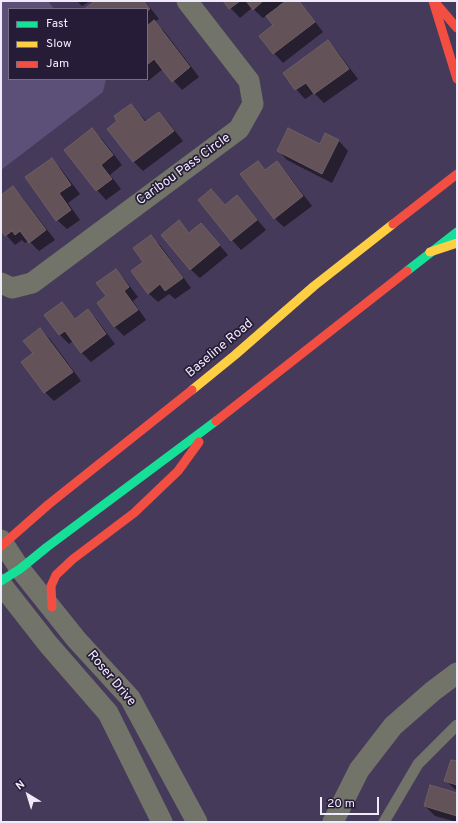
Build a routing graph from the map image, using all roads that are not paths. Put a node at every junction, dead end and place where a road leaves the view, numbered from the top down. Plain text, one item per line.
1 (187, 1) edge
2 (434, 1) edge
3 (457, 15) edge
4 (457, 28) edge
5 (457, 80) edge
6 (454, 171) edge
7 (457, 232) edge
8 (457, 243) edge
9 (430, 252) junction
10 (1, 283) edge
11 (211, 425) junction
12 (2, 543) edge
13 (20, 568) junction
14 (1, 581) edge
15 (1, 584) edge
16 (52, 607) junction
17 (457, 673) edge
18 (457, 725) edge
19 (162, 822) edge
20 (197, 822) edge
21 (334, 822) edge
22 (384, 822) edge

1 - 10 street, Caribou Pass Circle
2 - 3 main road
2 - 4 main road
2 - 5 main road
6 - 12 main road, Baseline Road
7 - 9 main road
8 - 9 main road
9 - 11 main road
11 - 13 main road
11 - 16 main road
12 - 13 street, Roser Drive
13 - 14 main road
13 - 16 street, Roser Drive
15 - 19 street, Roser Drive
16 - 20 street, Roser Drive
17 - 21 street
18 - 22 lane

